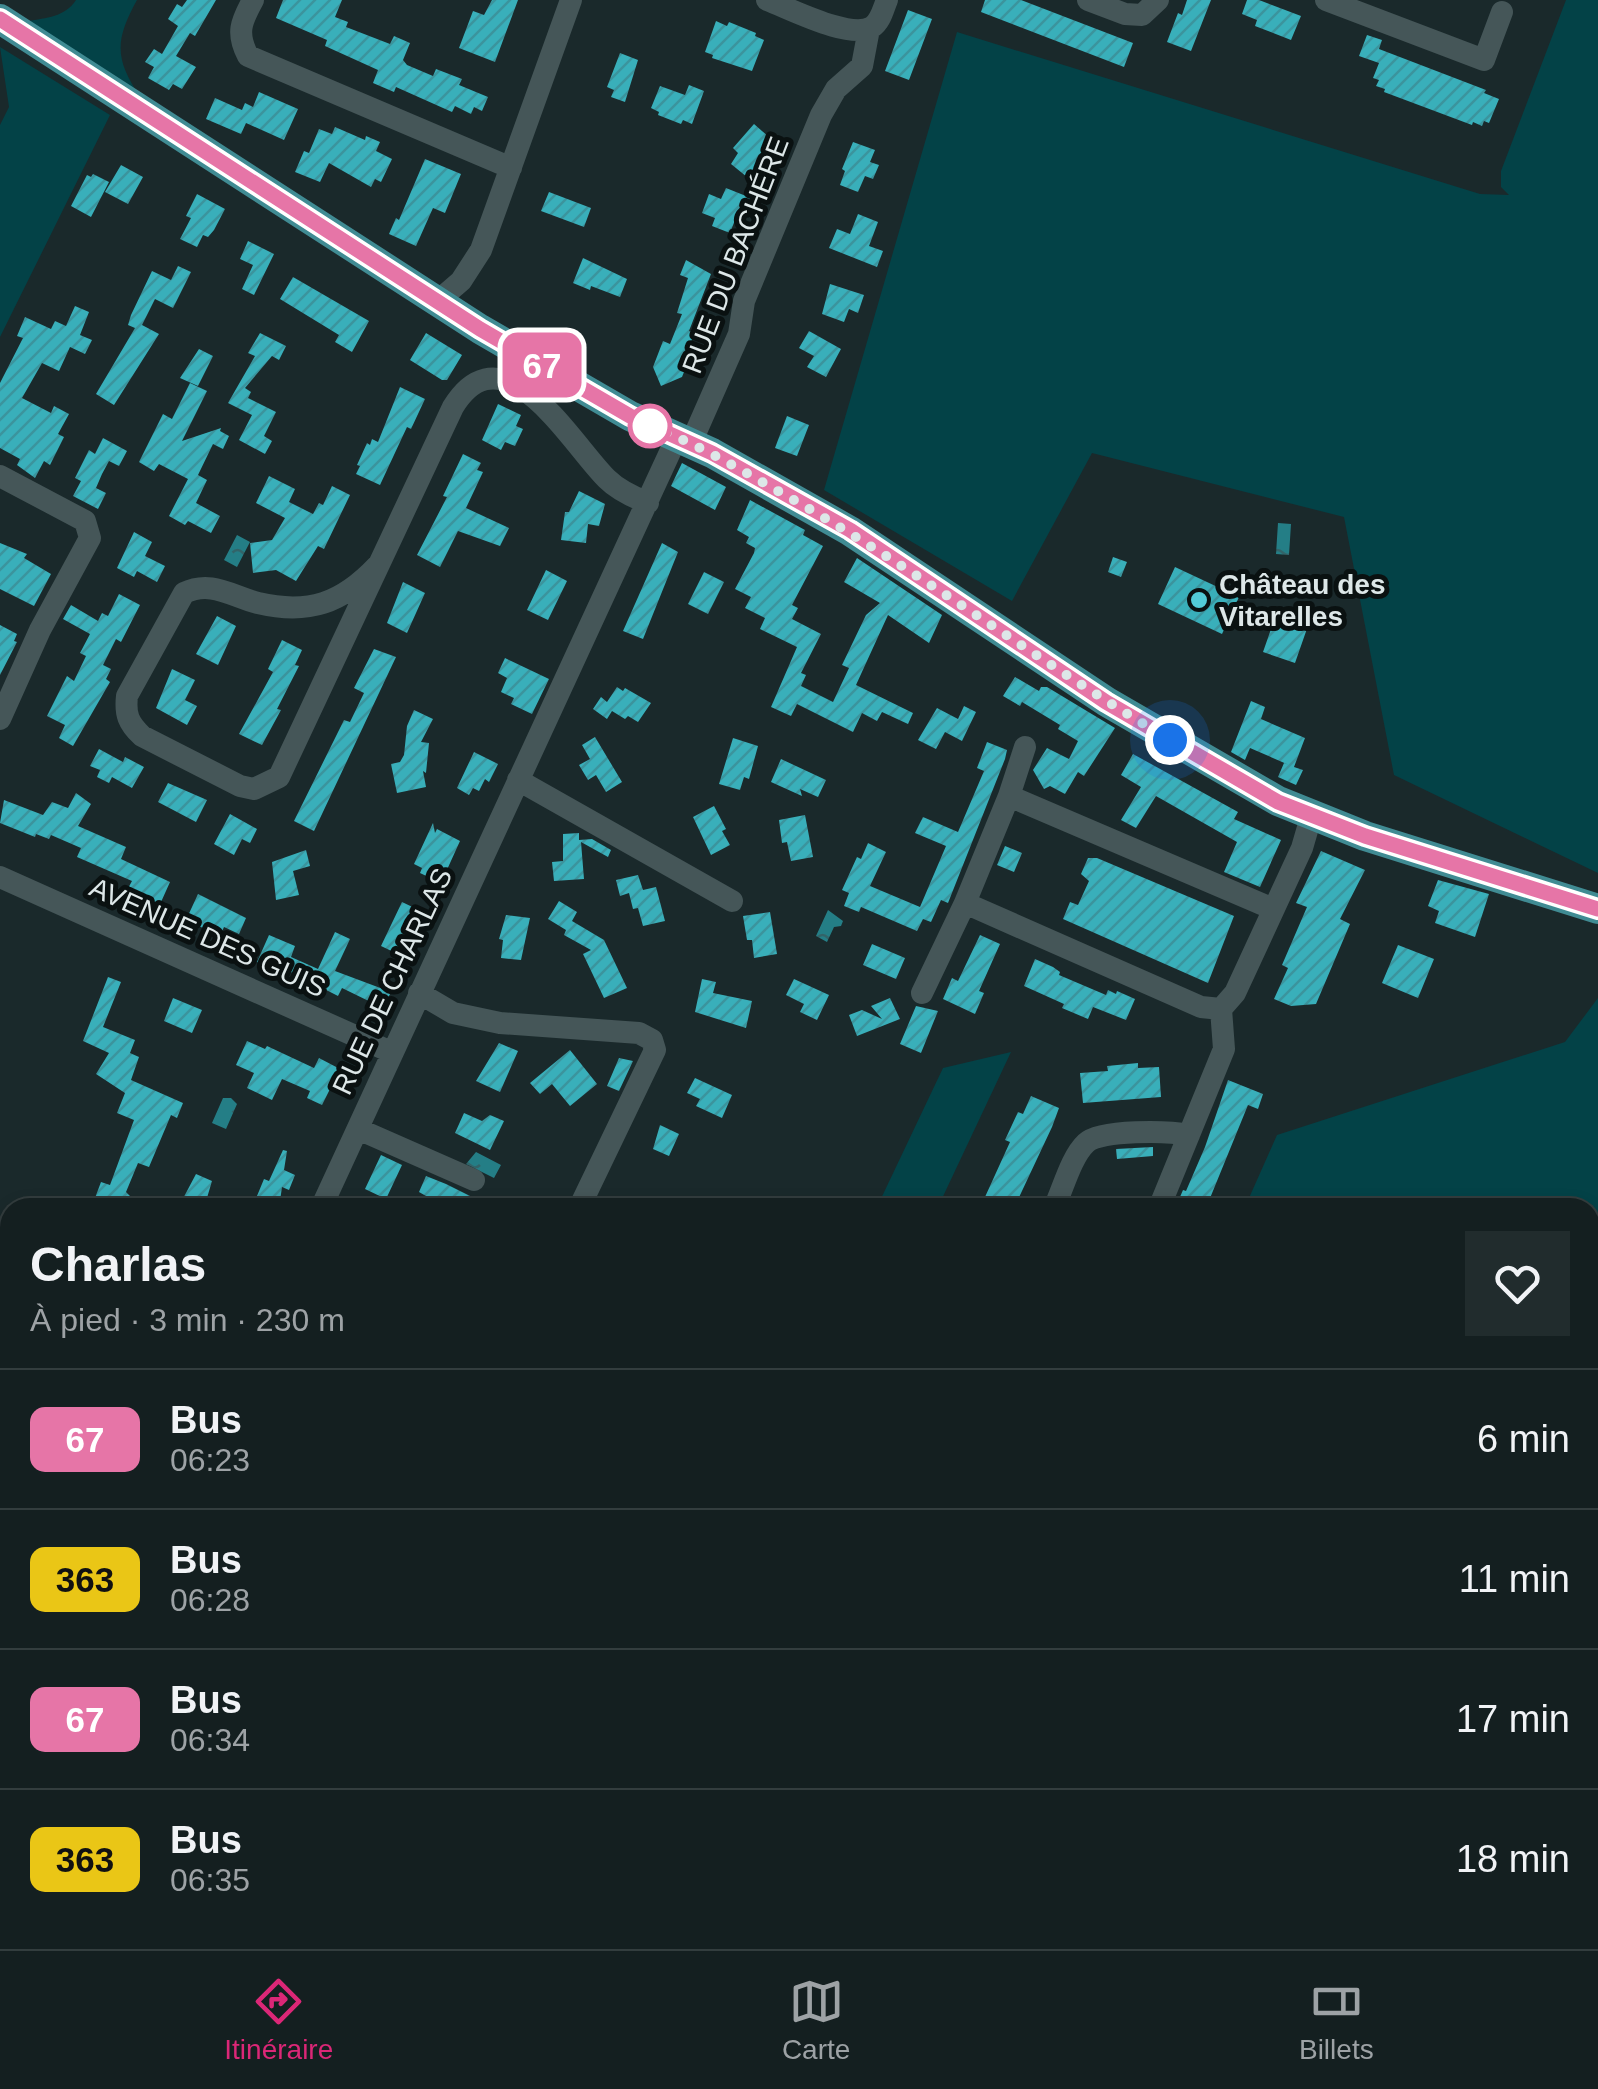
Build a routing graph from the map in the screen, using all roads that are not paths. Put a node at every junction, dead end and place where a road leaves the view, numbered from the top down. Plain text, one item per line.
1 (254, 0) edge
2 (571, 0) edge
3 (767, 0) edge
4 (888, 0) edge
5 (1088, 0) edge
6 (1158, 0) edge
7 (1326, 0) edge
8 (1502, 12) dead end
9 (0, 19) edge
10 (870, 29) junction
11 (511, 168) junction
12 (439, 300) junction
13 (684, 440) junction
14 (0, 476) edge
15 (648, 502) junction
16 (377, 566) junction
17 (324, 605) junction
18 (340, 647) junction
19 (0, 719) edge
20 (1025, 747) dead end
21 (518, 780) junction
22 (1009, 796) junction
23 (1312, 818) junction
24 (0, 877) edge
25 (732, 901) dead end
26 (965, 903) junction
27 (1273, 909) junction
28 (1598, 909) edge
29 (419, 993) junction
30 (922, 993) dead end
31 (1221, 1009) junction
32 (391, 1052) junction
33 (358, 1129) junction
34 (1189, 1134) junction
35 (474, 1180) dead end
36 (326, 1198) edge
37 (584, 1198) edge
38 (1059, 1198) edge
39 (1163, 1198) edge

1 - 11 street
2 - 11 street
3 - 10 street
4 - 10 street, RUE DU BACHÉRE
5 - 6 street
7 - 8 street
9 - 12 main road
10 - 13 street, RUE DU BACHÉRE
11 - 12 street
12 - 13 main road
13 - 15 street, RUE DE CHARLAS
13 - 23 main road
14 - 19 street
15 - 16 street
15 - 21 street, RUE DE CHARLAS
16 - 17 street
16 - 18 street
17 - 18 street
17 - 18 street
20 - 22 street
21 - 25 street
21 - 29 street, RUE DE CHARLAS
22 - 26 street
22 - 27 street
23 - 27 street
23 - 28 main road
24 - 32 street, AVENUE DES GUIS
26 - 30 street
26 - 31 street
27 - 31 street
29 - 32 street, RUE DE CHARLAS
29 - 37 street
31 - 34 street
32 - 33 street, RUE DE CHARLAS
33 - 35 street
33 - 36 street, RUE DE CHARLAS
34 - 38 street
34 - 39 street

